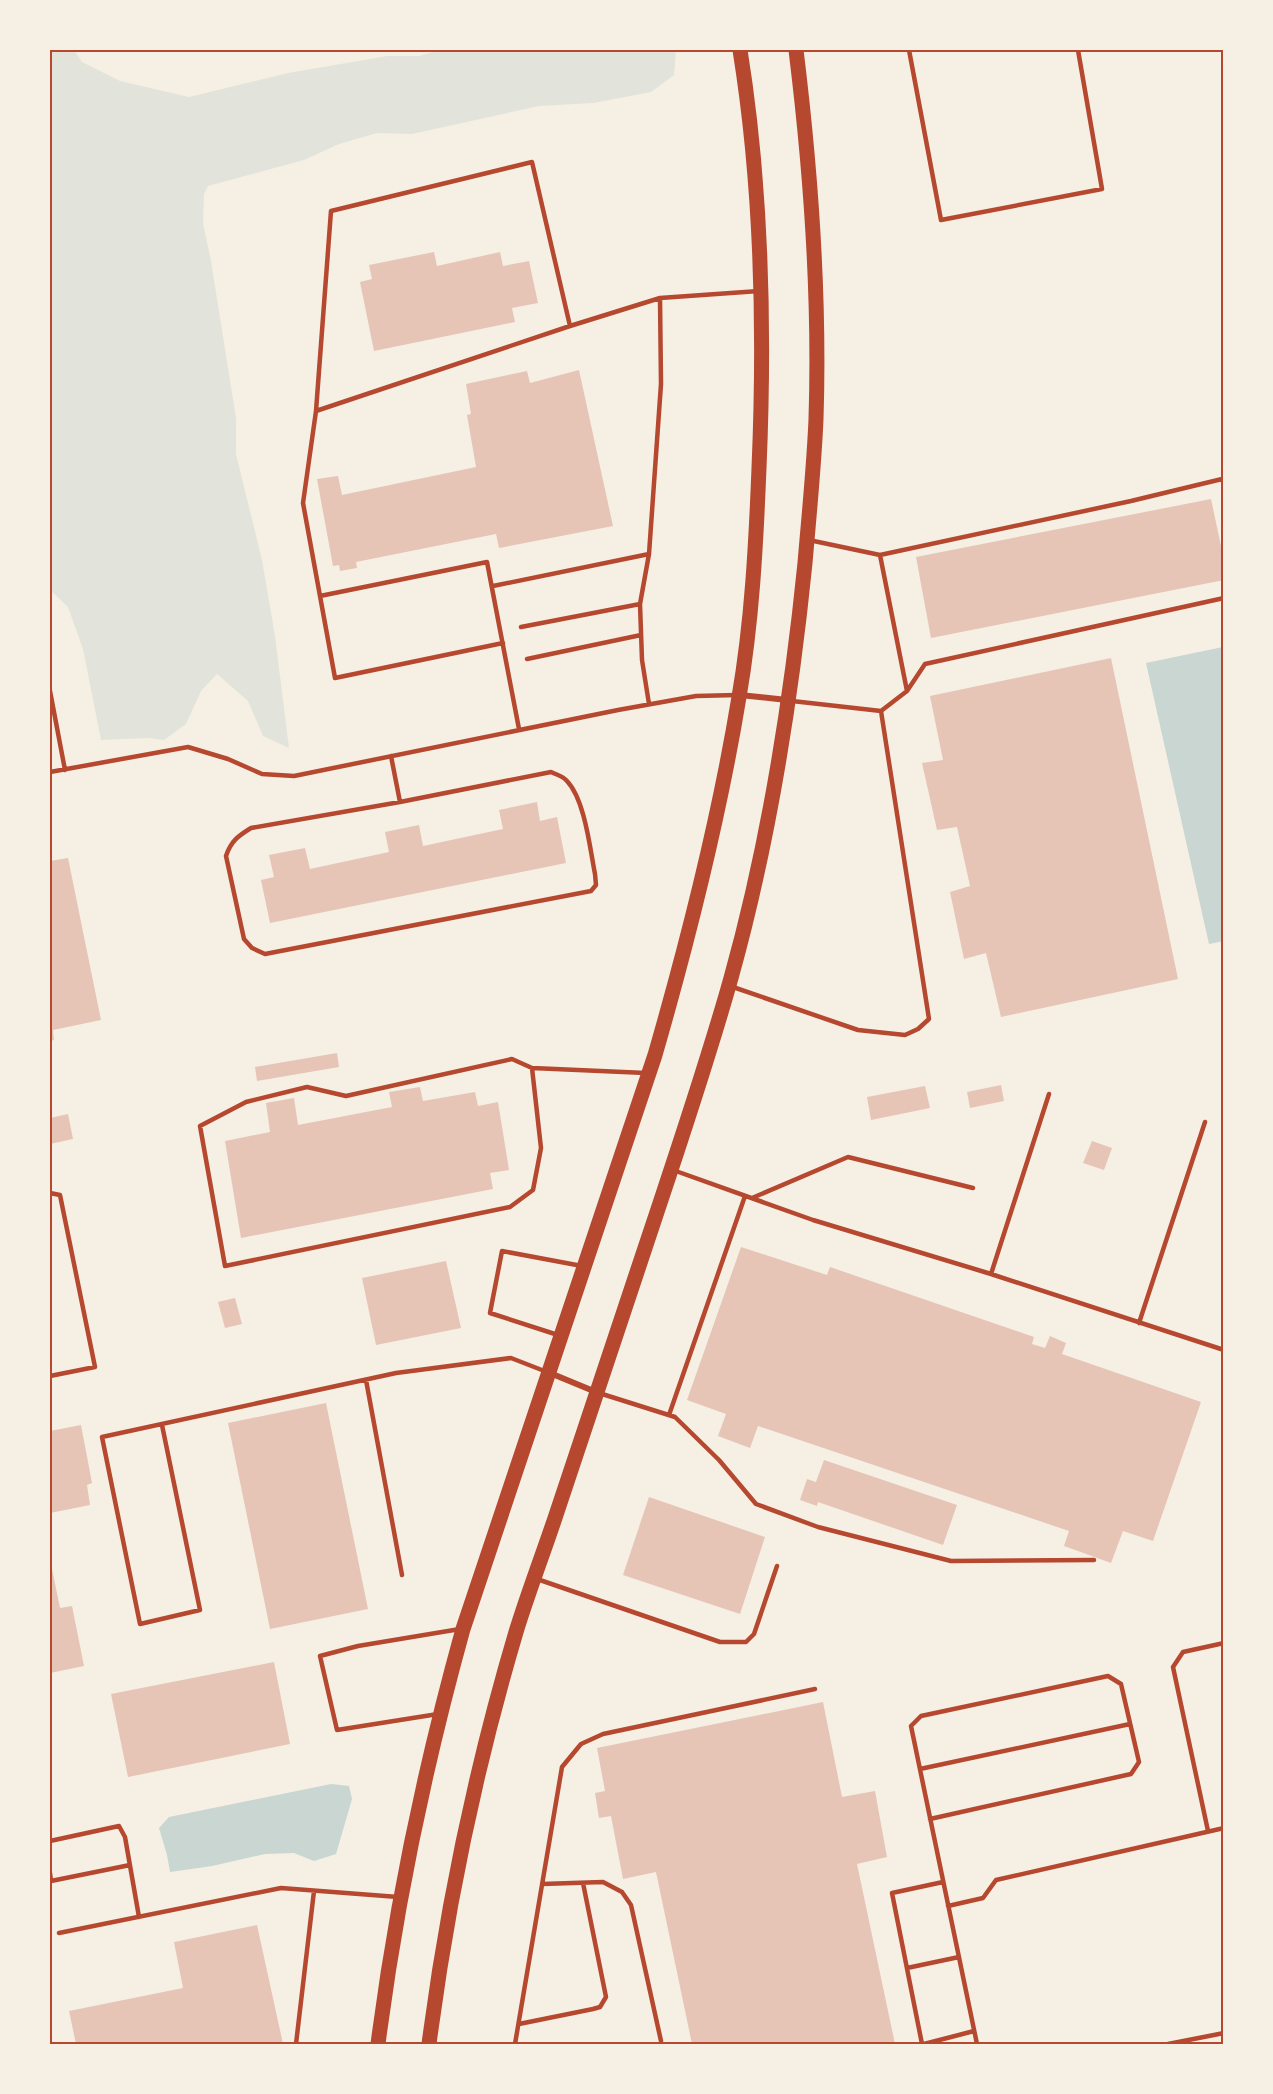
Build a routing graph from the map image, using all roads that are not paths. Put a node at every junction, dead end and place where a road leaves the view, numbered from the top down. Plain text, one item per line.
1 (740, 50) edge
2 (796, 50) edge
3 (909, 50) edge
4 (1078, 50) edge
5 (761, 291) junction
6 (660, 298) junction
7 (570, 326) junction
8 (316, 411) junction
9 (1224, 484) edge
10 (807, 539) junction
11 (649, 554) junction
12 (880, 555) junction
13 (493, 586) junction
14 (320, 596) junction
15 (1224, 598) edge
16 (640, 604) junction
17 (521, 627) dead end
18 (641, 635) junction
19 (503, 643) junction
20 (527, 659) dead end
21 (50, 691) edge
22 (907, 691) junction
23 (740, 694) junction
24 (789, 700) junction
25 (649, 704) junction
26 (881, 711) junction
27 (519, 729) junction
28 (391, 756) junction
29 (65, 770) junction
30 (50, 772) edge
31 (400, 802) junction
32 (729, 986) junction
33 (532, 1068) junction
34 (649, 1073) junction
35 (1049, 1094) dead end
36 (1205, 1122) dead end
37 (671, 1169) junction
38 (973, 1188) dead end
39 (50, 1193) edge
40 (745, 1196) junction
41 (752, 1198) junction
42 (585, 1266) junction
43 (991, 1274) junction
44 (1139, 1323) junction
45 (562, 1336) junction
46 (1224, 1350) edge
47 (550, 1373) junction
48 (50, 1376) edge
49 (366, 1380) junction
50 (596, 1392) junction
51 (669, 1415) junction
52 (162, 1425) junction
53 (1094, 1560) dead end
54 (777, 1566) dead end
55 (402, 1575) dead end
56 (535, 1578) junction
57 (463, 1629) junction
58 (1224, 1643) edge
59 (815, 1689) dead end
60 (440, 1714) junction
61 (1130, 1724) junction
62 (920, 1769) junction
63 (930, 1819) junction
64 (1224, 1828) edge
65 (1208, 1831) junction
66 (50, 1841) edge
67 (130, 1865) junction
68 (50, 1873) edge
69 (943, 1882) junction
70 (583, 1883) junction
71 (542, 1884) junction
72 (314, 1891) junction
73 (400, 1897) junction
74 (948, 1906) junction
75 (139, 1917) junction
76 (59, 1933) dead end
77 (959, 1957) junction
78 (907, 1968) junction
79 (519, 2024) junction
80 (974, 2031) junction
81 (1224, 2032) edge
82 (661, 2041) dead end
83 (296, 2044) edge
84 (378, 2044) edge
85 (429, 2044) edge
86 (515, 2044) edge
87 (923, 2044) edge
88 (976, 2044) edge
89 (1168, 2044) edge

1 - 5 main road
2 - 10 main road
3 - 4 lane
5 - 6 lane
5 - 23 main road
6 - 7 lane
6 - 11 lane
7 - 8 lane
7 - 8 lane
8 - 14 lane
9 - 12 lane
10 - 12 lane
10 - 24 main road
11 - 13 lane
11 - 16 lane
12 - 22 lane
13 - 14 lane
13 - 19 lane
14 - 19 lane
15 - 22 lane
16 - 17 lane
16 - 18 lane
18 - 20 lane
18 - 25 lane
19 - 27 lane
21 - 29 lane
22 - 26 lane
23 - 24 street
23 - 25 lane
23 - 34 main road
24 - 26 lane
24 - 32 main road
25 - 27 lane
26 - 32 lane
27 - 28 lane
28 - 29 lane
28 - 31 lane
29 - 30 lane
31 - 31 lane
32 - 37 main road
33 - 33 lane
33 - 34 lane
34 - 42 main road
35 - 43 lane
36 - 44 lane
37 - 40 lane
37 - 50 main road
38 - 41 lane
39 - 48 lane
40 - 41 lane
40 - 51 lane
41 - 43 lane
42 - 45 main road
42 - 45 lane
43 - 44 lane
44 - 46 lane
45 - 47 main road
47 - 49 lane
47 - 50 street
47 - 57 main road
49 - 52 lane
49 - 55 lane
50 - 51 lane
50 - 56 main road
51 - 53 lane
52 - 52 lane
54 - 56 lane
56 - 85 main road
57 - 60 main road
57 - 60 lane
58 - 65 lane
59 - 71 lane
60 - 73 main road
61 - 62 lane
61 - 62 lane
61 - 63 lane
62 - 63 lane
63 - 69 lane
64 - 65 lane
65 - 74 lane
66 - 67 lane
67 - 68 lane
67 - 75 lane
69 - 74 lane
69 - 78 lane
70 - 71 lane
70 - 79 lane
70 - 82 lane
71 - 79 lane
72 - 73 lane
72 - 75 lane
72 - 83 lane
73 - 84 main road
74 - 77 lane
75 - 76 lane
77 - 78 lane
77 - 80 lane
78 - 87 lane
79 - 86 lane
80 - 87 lane
80 - 88 lane
81 - 89 lane

